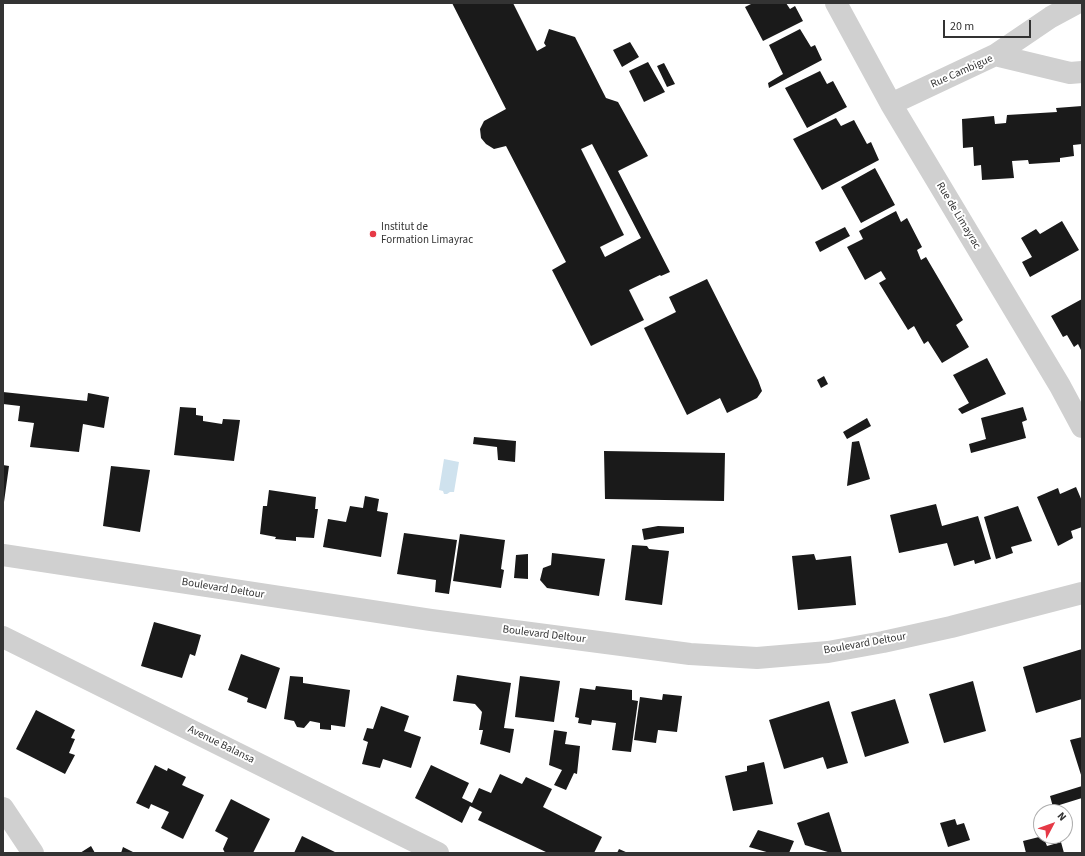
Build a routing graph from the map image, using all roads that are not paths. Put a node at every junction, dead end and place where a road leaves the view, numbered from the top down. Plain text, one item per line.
1 (836, 3) edge
2 (1077, 3) edge
3 (995, 55) junction
4 (1082, 72) edge
5 (891, 104) junction
6 (1082, 427) edge
7 (3, 555) edge
8 (1082, 592) edge
9 (3, 636) edge
10 (3, 808) edge
11 (33, 853) edge
12 (438, 853) edge

1 - 5 street, Rue de Limayrac
2 - 3 street
3 - 4 street, Rue Cambigue
3 - 5 street, Rue Cambigue
5 - 6 street, Rue de Limayrac
7 - 8 street, Boulevard Deltour
9 - 12 street, Avenue Balansa
10 - 11 street

